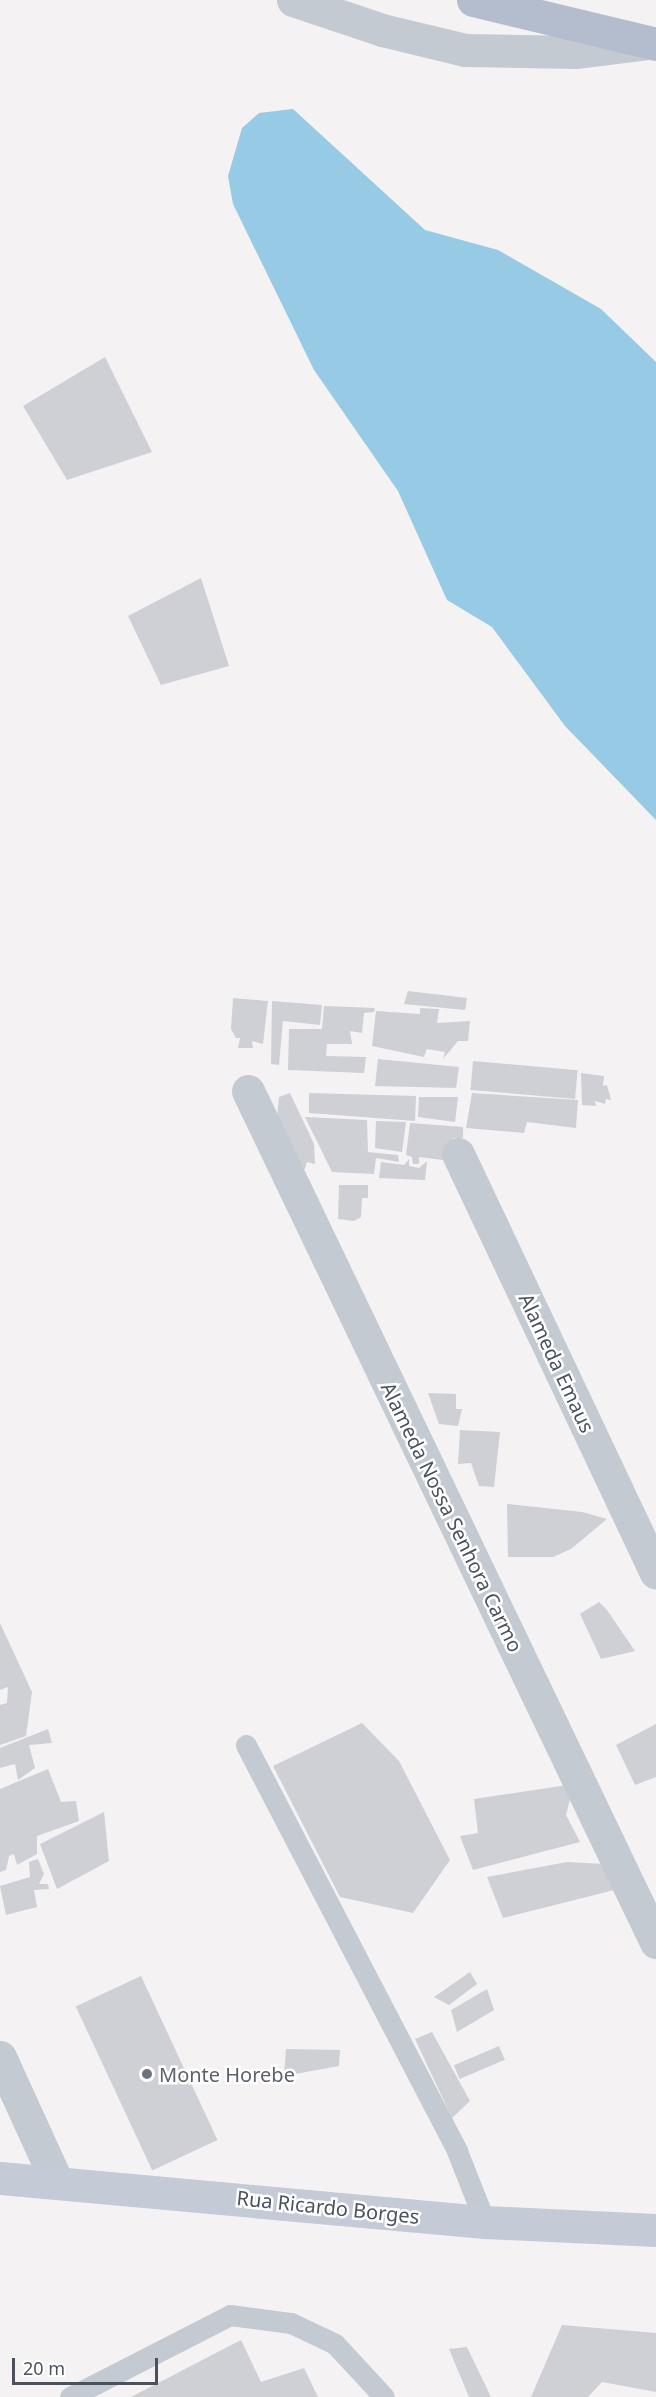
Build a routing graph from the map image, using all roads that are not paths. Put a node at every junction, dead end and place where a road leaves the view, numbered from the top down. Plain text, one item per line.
1 (293, 0) edge
2 (473, 0) edge
3 (652, 44) edge
4 (248, 1091) dead end
5 (458, 1154) dead end
6 (656, 1572) edge
7 (246, 1745) dead end
8 (656, 1942) edge
9 (0, 2057) edge
10 (0, 2178) edge
11 (56, 2180) junction
12 (485, 2222) junction
13 (656, 2230) edge
14 (70, 2397) edge
15 (384, 2397) edge

1 - 3 street
2 - 3 main road
4 - 8 street, Alameda Nossa Senhora Carmo
5 - 6 street, Alameda Emaus
7 - 12 lane
9 - 11 street
10 - 11 street, Rua Ricardo Borges
11 - 12 street, Rua Ricardo Borges
12 - 13 street, Rua Ricardo Borges
14 - 15 lane

